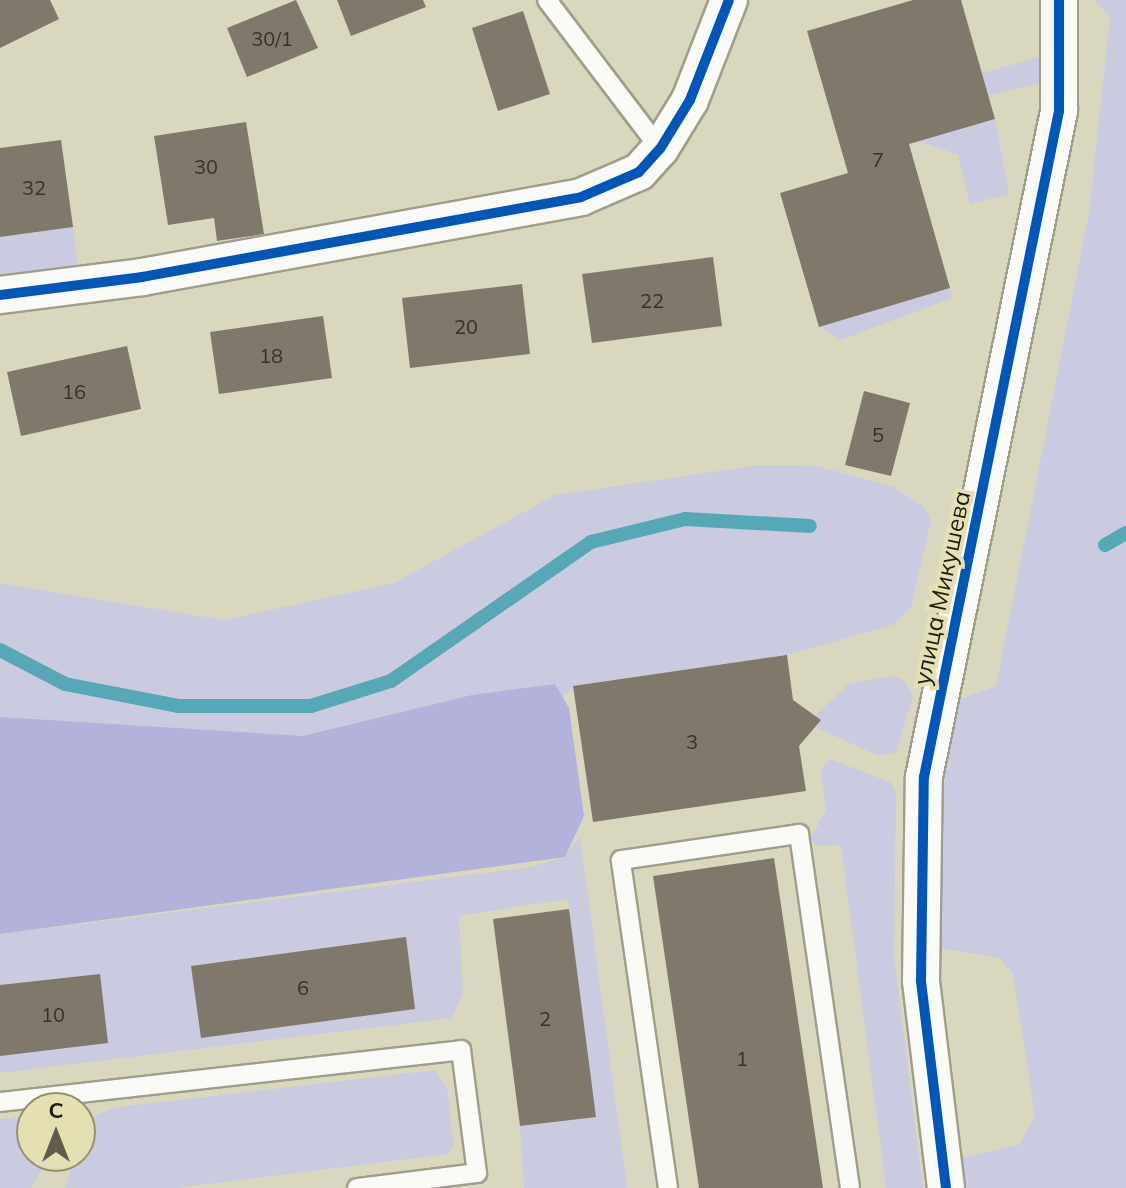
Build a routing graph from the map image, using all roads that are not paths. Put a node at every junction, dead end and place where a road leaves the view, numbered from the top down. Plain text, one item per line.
1 (547, 0) edge
2 (729, 0) edge
3 (1059, 0) edge
4 (660, 149) junction
5 (0, 295) edge
6 (0, 1102) edge
7 (360, 1188) edge
8 (668, 1188) edge
9 (850, 1188) edge
10 (946, 1188) edge

1 - 4 lane
2 - 4 street
3 - 10 street, улица Микушева
4 - 5 street
6 - 7 lane
8 - 9 lane

